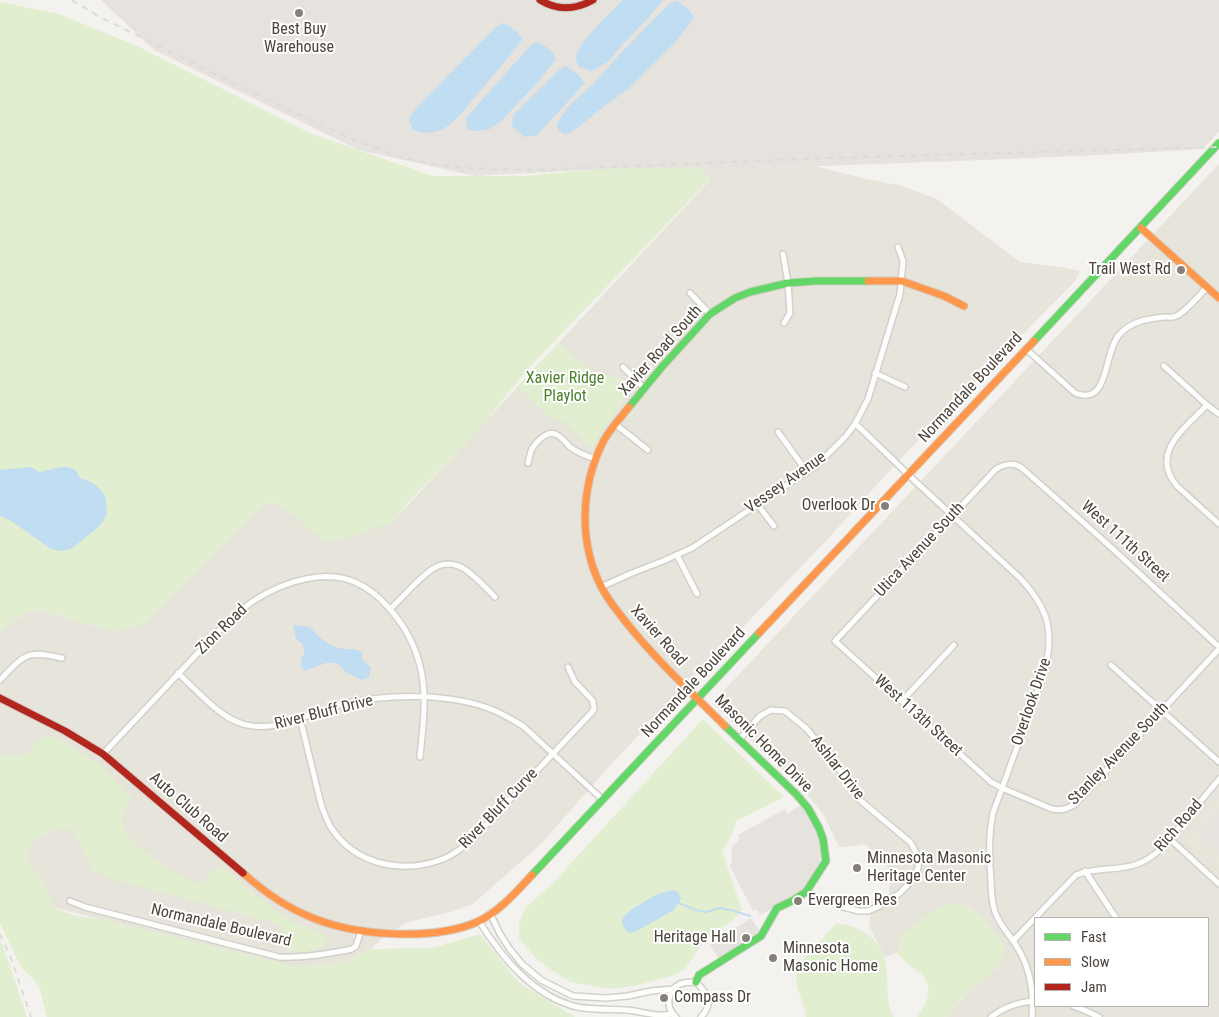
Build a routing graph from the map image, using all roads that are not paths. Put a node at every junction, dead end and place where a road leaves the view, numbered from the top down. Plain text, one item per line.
1 (540, 0) edge
2 (593, 0) edge
3 (1219, 143) edge
4 (1141, 228) junction
5 (898, 247) dead end
6 (783, 254) dead end
7 (902, 281) junction
8 (788, 283) junction
9 (1207, 287) junction
10 (690, 293) dead end
11 (1219, 298) edge
12 (964, 306) dead end
13 (710, 314) junction
14 (784, 323) dead end
15 (1026, 349) junction
16 (1164, 366) dead end
17 (623, 367) dead end
18 (876, 373) junction
19 (905, 387) dead end
20 (644, 388) junction
21 (1207, 406) junction
22 (1219, 414) edge
23 (615, 424) junction
24 (854, 424) junction
25 (778, 432) dead end
26 (648, 450) dead end
27 (596, 458) junction
28 (528, 463) dead end
29 (1009, 464) joint
30 (806, 472) junction
31 (909, 475) junction
32 (757, 504) junction
33 (952, 516) junction
34 (1219, 524) edge
35 (774, 526) dead end
36 (677, 555) junction
37 (601, 587) junction
38 (697, 594) dead end
39 (495, 597) dead end
40 (390, 609) junction
41 (835, 641) joint
42 (954, 645) dead end
43 (1219, 648) edge
44 (62, 658) dead end
45 (1112, 665) dead end
46 (568, 666) dead end
47 (178, 673) junction
48 (0, 680) edge
49 (425, 697) junction
50 (0, 698) edge
51 (699, 699) junction
52 (902, 701) junction
53 (1162, 710) junction
54 (300, 718) junction
55 (739, 740) junction
56 (103, 754) junction
57 (553, 754) junction
58 (420, 757) dead end
59 (1219, 762) edge
60 (1219, 779) edge
61 (1002, 788) junction
62 (603, 800) junction
63 (1170, 839) junction
64 (1086, 871) junction
65 (1219, 884) edge
66 (70, 901) dead end
67 (843, 908) dead end
68 (490, 914) junction
69 (1037, 917) edge
70 (1115, 917) edge
71 (1034, 920) edge
72 (479, 921) junction
73 (361, 931) junction
74 (1013, 942) junction
75 (696, 982) junction
76 (673, 989) junction
77 (1034, 1001) edge
78 (1075, 1007) edge
79 (674, 1015) edge
80 (701, 1017) edge
81 (990, 1017) edge
82 (1032, 1017) edge
83 (1099, 1017) edge

1 - 2 street
3 - 4 street, Normandale Boulevard
4 - 9 street
4 - 15 street, Normandale Boulevard
5 - 7 street, Vessey Avenue
6 - 8 street
7 - 8 street, Xavier Road South
7 - 12 street, Xavier Road South
7 - 18 street, Vessey Avenue
8 - 13 street, Xavier Road South
8 - 14 street
9 - 11 street
9 - 15 street
10 - 13 street
13 - 20 street, Xavier Road South
15 - 31 street, Normandale Boulevard
16 - 21 street
17 - 20 street
18 - 19 street
18 - 24 street, Vessey Avenue
20 - 23 street, Xavier Road South
21 - 22 street
21 - 34 street
23 - 26 street
23 - 27 street, Xavier Road South
24 - 30 street, Vessey Avenue
24 - 31 street, Overlook Drive
25 - 30 street
27 - 28 street
27 - 37 street, Xavier Road South
29 - 33 street, Utica Avenue South
29 - 43 street, West 111th Street
30 - 32 street, Vessey Avenue
31 - 33 street, Overlook Drive
31 - 51 street, Normandale Boulevard
32 - 35 street
32 - 36 street, Vessey Avenue
33 - 41 street, Utica Avenue South
33 - 61 street, Overlook Drive
36 - 37 street, Vessey Avenue
36 - 38 street
37 - 51 street, Xavier Road
39 - 40 street
40 - 47 street, Zion Road
40 - 49 street, Zion Road
41 - 52 street, West 113th Street
42 - 52 street
43 - 53 street, Stanley Avenue South
44 - 48 street
45 - 53 street
46 - 57 street, River Bluff Curve
47 - 54 street, River Bluff Drive
47 - 56 street, Zion Road
49 - 54 street, River Bluff Drive
49 - 57 street, River Bluff Drive
49 - 58 street, Zion Road
50 - 56 street, Auto Club Road
51 - 55 street, Masonic Home Drive
51 - 62 street, Normandale Boulevard
52 - 61 street, West 113th Street
53 - 59 street
53 - 61 street, Stanley Avenue South
54 - 57 street, River Bluff Curve
55 - 67 street, Ashlar Drive
55 - 75 street, Masonic Home Drive
56 - 73 street, Auto Club Road
57 - 62 street, River Bluff Drive
60 - 63 street, Rich Road
61 - 74 street, Overlook Drive
62 - 68 street, Normandale Boulevard
63 - 64 street, Rich Road
63 - 65 street
64 - 69 street
64 - 70 street
66 - 73 street, Normandale Boulevard
68 - 72 street, Normandale Boulevard
68 - 76 street
71 - 74 street
72 - 73 street, Normandale Boulevard
72 - 79 street
74 - 77 street, Overlook Drive
75 - 76 street
75 - 80 street
76 - 79 street
77 - 81 street
77 - 82 street, Overlook Drive
78 - 83 street

